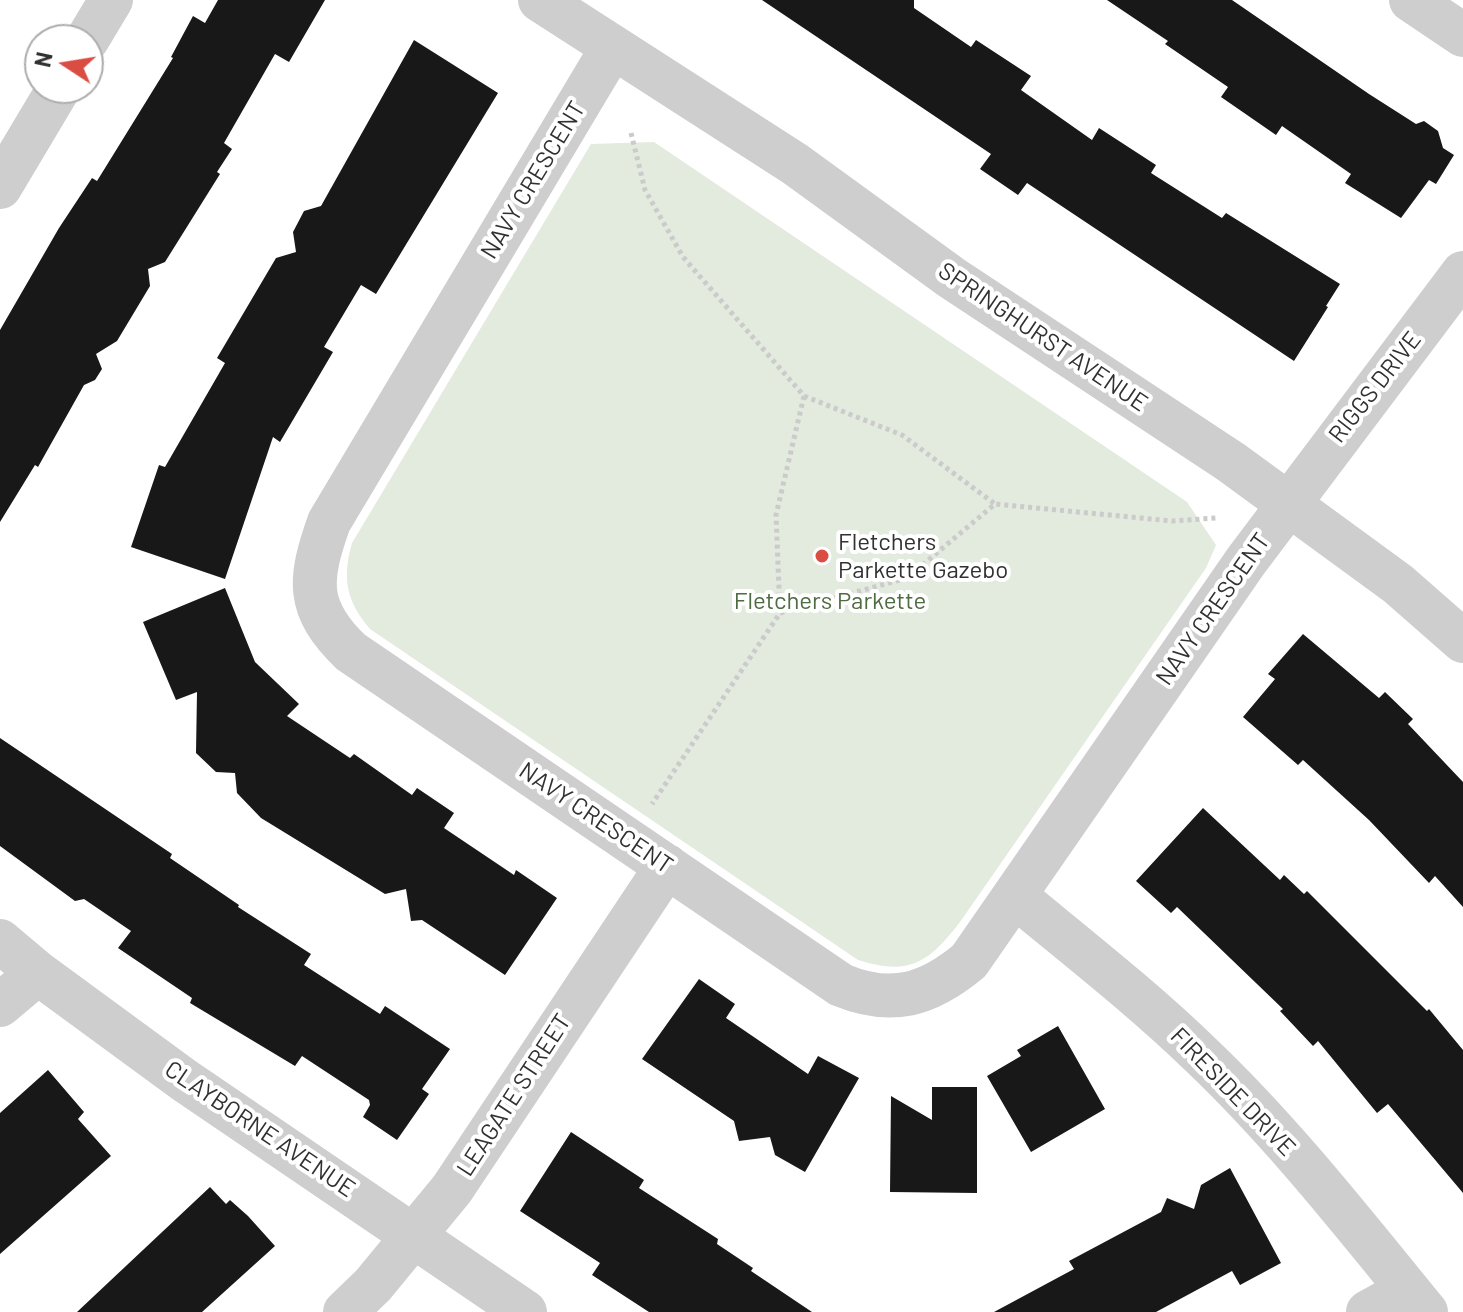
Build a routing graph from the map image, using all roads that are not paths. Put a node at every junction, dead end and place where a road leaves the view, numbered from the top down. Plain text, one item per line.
1 (111, 0) edge
2 (540, 0) edge
3 (1411, 0) edge
4 (97, 24) edge
5 (1463, 35) edge
6 (612, 48) junction
7 (49, 104) edge
8 (0, 187) edge
9 (1463, 273) edge
10 (1288, 503) junction
11 (1463, 641) edge
12 (667, 866) junction
13 (1015, 896) junction
14 (0, 941) edge
15 (38, 973) junction
16 (0, 1005) edge
17 (414, 1234) junction
18 (1417, 1301) edge
19 (345, 1312) edge
20 (525, 1312) edge
21 (1368, 1312) edge

1 - 4 street
2 - 6 street, SPRINGHURST AVENUE
3 - 5 street
6 - 10 street, SPRINGHURST AVENUE
6 - 12 street, NAVY CRESCENT
7 - 8 street
9 - 10 street, RIGGS DRIVE
10 - 11 street, SPRINGHURST AVENUE
10 - 13 street, NAVY CRESCENT
12 - 13 street, NAVY CRESCENT
12 - 17 street, LEAGATE STREET
13 - 18 street, FIRESIDE DRIVE
14 - 15 street, CLAYBORNE AVENUE
15 - 16 street
15 - 17 street, CLAYBORNE AVENUE
17 - 19 street, LEAGATE STREET
17 - 20 street, CLAYBORNE AVENUE
18 - 21 street

